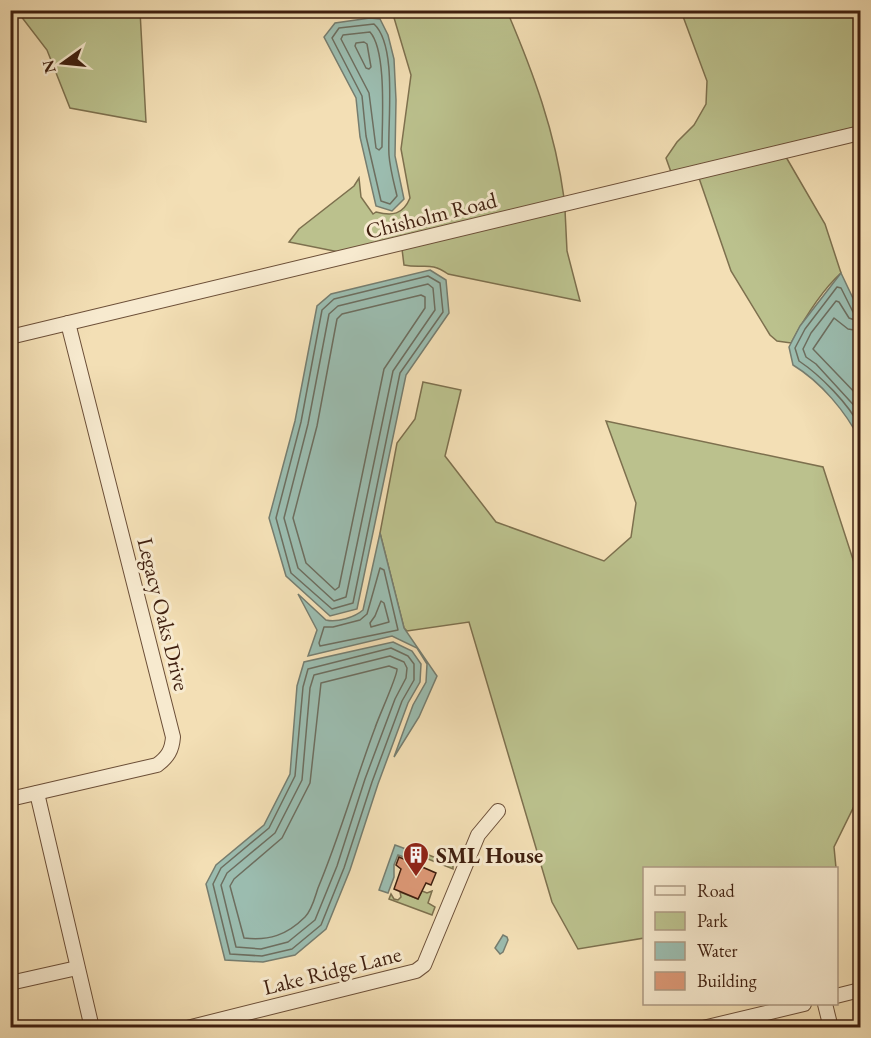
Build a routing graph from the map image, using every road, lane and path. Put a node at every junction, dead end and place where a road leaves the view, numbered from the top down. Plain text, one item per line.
1 (861, 133) edge
2 (68, 323) junction
3 (10, 337) edge
4 (37, 793) junction
5 (10, 800) edge
6 (498, 811) dead end
7 (77, 968) junction
8 (10, 983) edge
9 (861, 990) edge
10 (838, 996) edge
11 (800, 1005) edge
12 (825, 1005) edge
13 (92, 1028) edge
14 (187, 1028) edge
15 (703, 1028) edge
16 (831, 1028) edge

1 - 2 street, Chisholm Road
2 - 3 street, Chisholm Road
2 - 4 street, Legacy Oaks Drive
4 - 5 street, Legacy Oaks Drive
4 - 7 street
6 - 14 street, Lake Ridge Lane
7 - 8 street
7 - 13 street
9 - 10 street
11 - 15 street
12 - 16 street

